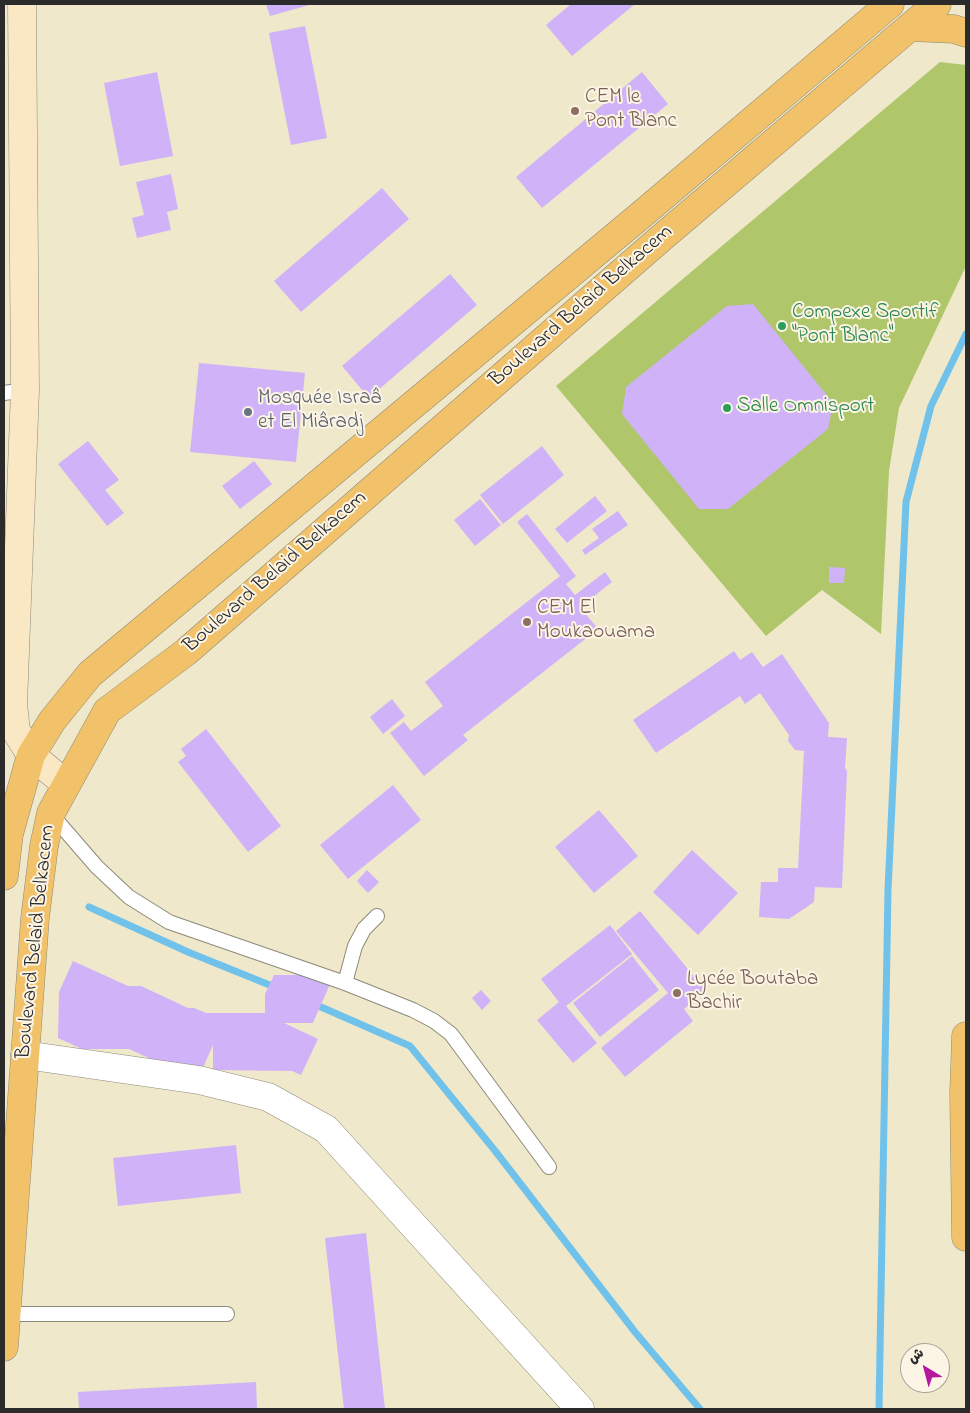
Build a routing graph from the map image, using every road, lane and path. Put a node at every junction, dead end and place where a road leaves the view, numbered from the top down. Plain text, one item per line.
1 (22, 4) edge
2 (890, 4) edge
3 (937, 4) edge
4 (910, 27) junction
5 (966, 33) edge
6 (14, 391) edge
7 (31, 755) junction
8 (66, 784) junction
9 (51, 813) junction
10 (4, 876) edge
11 (377, 916) dead end
12 (345, 983) junction
13 (966, 1036) edge
14 (25, 1055) junction
15 (549, 1166) dead end
16 (966, 1237) edge
17 (6, 1314) junction
18 (227, 1314) dead end
19 (4, 1347) edge
20 (580, 1409) edge

1 - 6 street
2 - 7 main road, Boulevard Belaid Belkacem
3 - 4 main road, Boulevard Belaid Belkacem
4 - 5 main road
4 - 8 main road, Boulevard Belaid Belkacem
6 - 7 street
7 - 8 street
7 - 10 main road, Boulevard Belaid Belkacem
8 - 9 main road, Boulevard Belaid Belkacem
9 - 12 lane
9 - 14 main road, Boulevard Belaid Belkacem
11 - 12 lane
12 - 15 lane
13 - 16 main road
14 - 17 main road, Boulevard Belaid Belkacem
14 - 20 street
17 - 18 lane
17 - 19 main road, Boulevard Belaid Belkacem

